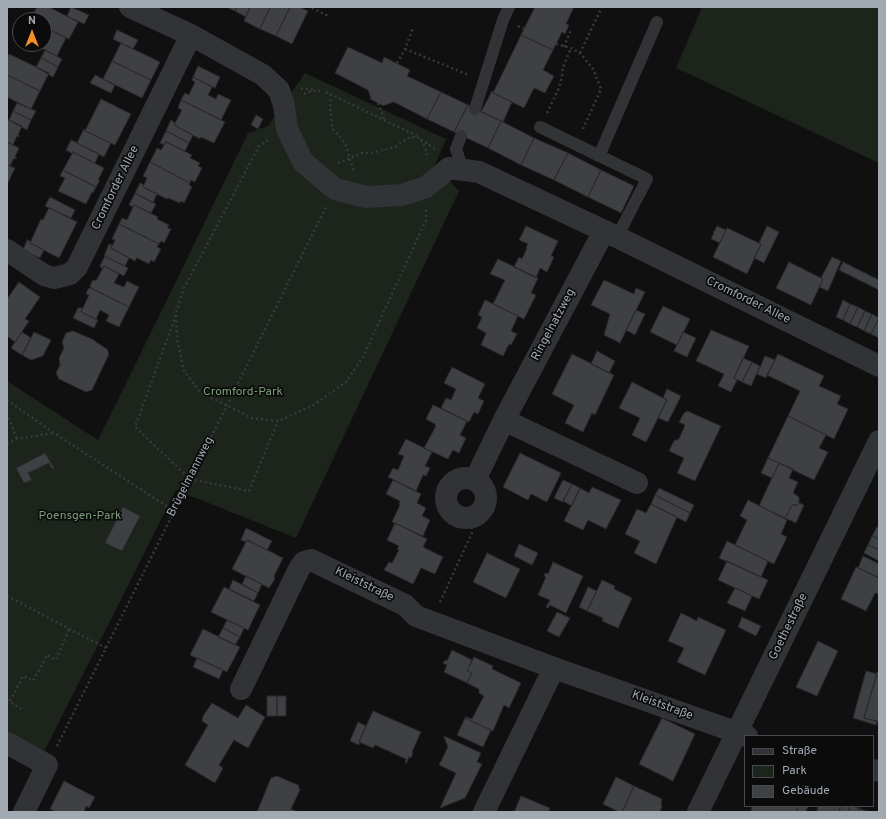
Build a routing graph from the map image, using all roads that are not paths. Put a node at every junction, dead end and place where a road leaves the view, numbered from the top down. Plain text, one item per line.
1 (130, 7) edge
2 (509, 7) edge
3 (657, 22) dead end
4 (191, 35) junction
5 (475, 109) dead end
6 (540, 127) road end
7 (461, 136) dead end
8 (600, 156) junction
9 (456, 169) junction
10 (610, 234) junction
11 (7, 250) edge
12 (879, 366) edge
13 (504, 420) junction
14 (879, 441) edge
15 (475, 480) junction
16 (637, 483) dead end
17 (554, 668) junction
18 (241, 689) dead end
19 (742, 735) edge
20 (7, 743) edge
21 (24, 812) edge
22 (484, 812) edge
23 (698, 812) edge

1 - 4 street
2 - 5 lane
3 - 8 lane
4 - 9 street
4 - 11 street, Cromforder Allee
6 - 8 lane
7 - 9 lane
8 - 10 lane
9 - 10 street, Cromforder Allee
10 - 12 street, Cromforder Allee
10 - 13 street, Ringelnatzweg
13 - 15 street, Ringelnatzweg
13 - 16 street
14 - 19 street, Goethestraße
15 - 15 street
17 - 18 street, Kleiststraße
17 - 19 street, Kleiststraße
17 - 22 street
19 - 23 street, Goethestraße
20 - 21 street

